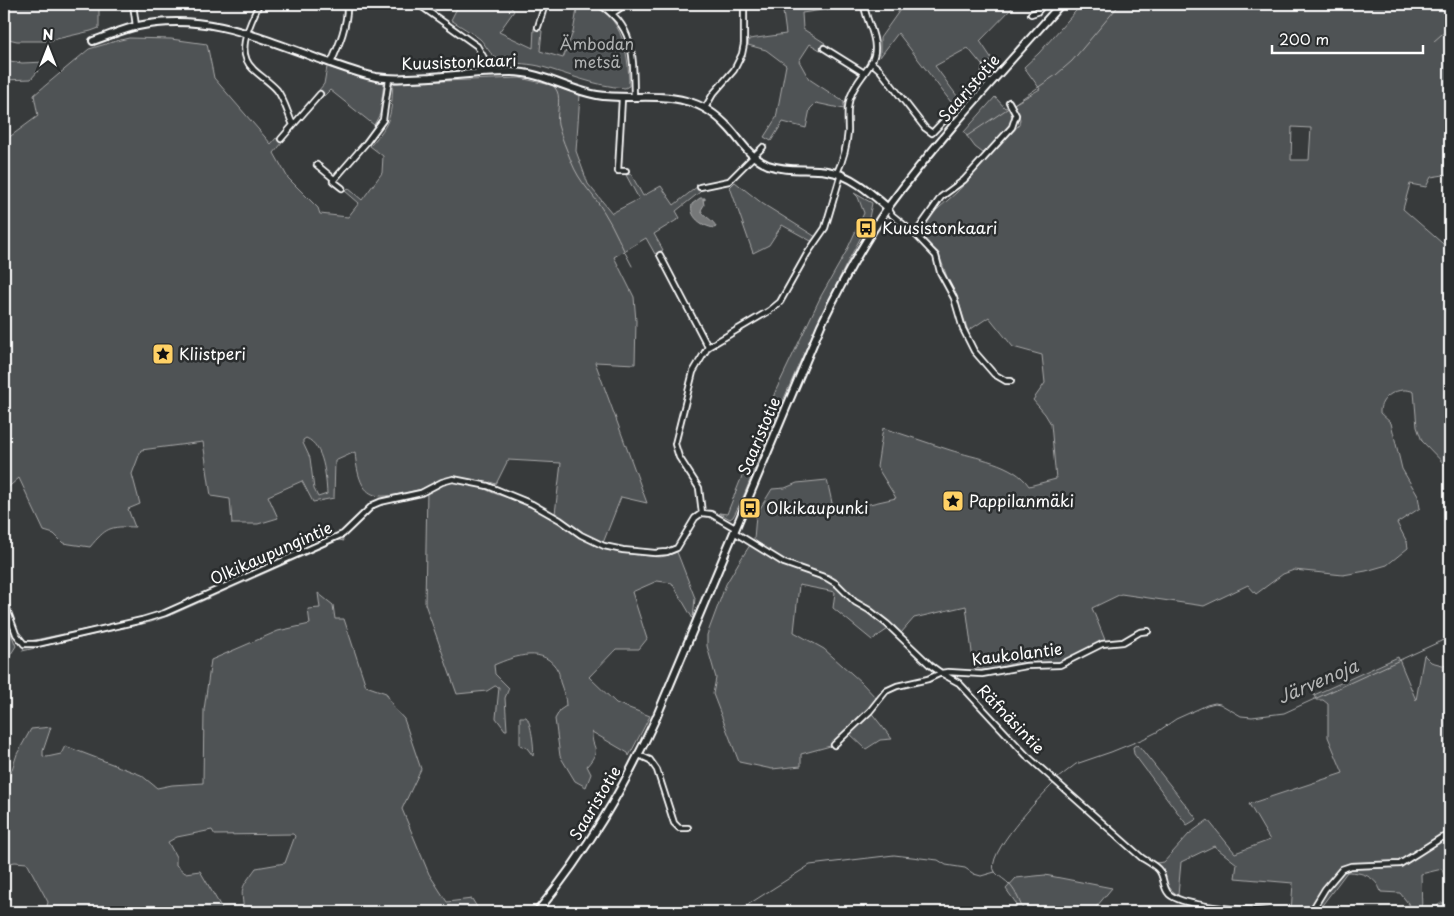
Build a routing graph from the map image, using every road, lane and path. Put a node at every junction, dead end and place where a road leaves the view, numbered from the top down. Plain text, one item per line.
1 (133, 4) edge
2 (259, 4) edge
3 (346, 4) edge
4 (418, 4) edge
5 (545, 4) edge
6 (599, 4) edge
7 (626, 4) edge
8 (744, 4) edge
9 (864, 4) edge
10 (1044, 4) edge
11 (1061, 4) edge
12 (613, 13) junction
13 (1031, 14) dead end
14 (136, 26) junction
15 (538, 27) dead end
16 (247, 34) junction
17 (94, 42) dead end
18 (824, 48) dead end
19 (871, 62) junction
20 (331, 63) junction
21 (986, 67) dead end
22 (486, 73) junction
23 (864, 73) junction
24 (390, 79) junction
25 (320, 94) dead end
26 (622, 98) junction
27 (634, 98) junction
28 (1008, 102) dead end
29 (705, 108) junction
30 (293, 125) junction
31 (281, 139) dead end
32 (763, 147) dead end
33 (753, 157) junction
34 (317, 165) dead end
35 (626, 171) dead end
36 (839, 174) junction
37 (334, 179) junction
38 (700, 187) dead end
39 (342, 188) dead end
40 (888, 208) junction
41 (915, 234) junction
42 (660, 255) dead end
43 (708, 347) junction
44 (1011, 381) dead end
45 (702, 513) junction
46 (735, 530) junction
47 (4, 601) edge
48 (1148, 631) dead end
49 (941, 673) junction
50 (834, 745) dead end
51 (639, 755) junction
52 (688, 828) dead end
53 (1450, 836) edge
54 (536, 912) edge
55 (1266, 912) edge
56 (1311, 912) edge

1 - 14 street
2 - 16 street
3 - 20 street
4 - 22 street
5 - 15 street
6 - 12 street
7 - 12 street
8 - 29 street
9 - 19 street
10 - 13 street
11 - 40 main road, Saaristotie
12 - 27 street
14 - 16 main road, Kuusistonkaari
14 - 17 main road, Kuusistonkaari
16 - 20 main road, Kuusistonkaari
16 - 30 street
18 - 23 street
19 - 21 street
19 - 23 street
20 - 24 main road, Kuusistonkaari
22 - 24 main road, Kuusistonkaari
22 - 26 main road, Kuusistonkaari
23 - 36 street
24 - 37 street
25 - 30 street
26 - 27 main road, Kuusistonkaari
26 - 35 street
27 - 29 main road, Kuusistonkaari
28 - 41 street
29 - 33 main road, Kuusistonkaari
30 - 31 street
32 - 33 street
33 - 36 main road, Kuusistonkaari
33 - 38 street
34 - 37 street
36 - 40 main road, Kuusistonkaari
36 - 43 street
37 - 39 street
40 - 41 street
40 - 46 main road, Saaristotie
41 - 44 street
42 - 43 street
43 - 45 street
45 - 46 street
45 - 47 street, Olkikaupungintie
46 - 49 street, Räfnäsintie
46 - 51 main road, Saaristotie
48 - 49 street, Kaukolantie
49 - 50 street, Kaukolantie
49 - 55 street, Räfnäsintie
51 - 52 street
51 - 54 main road, Saaristotie
53 - 56 street

